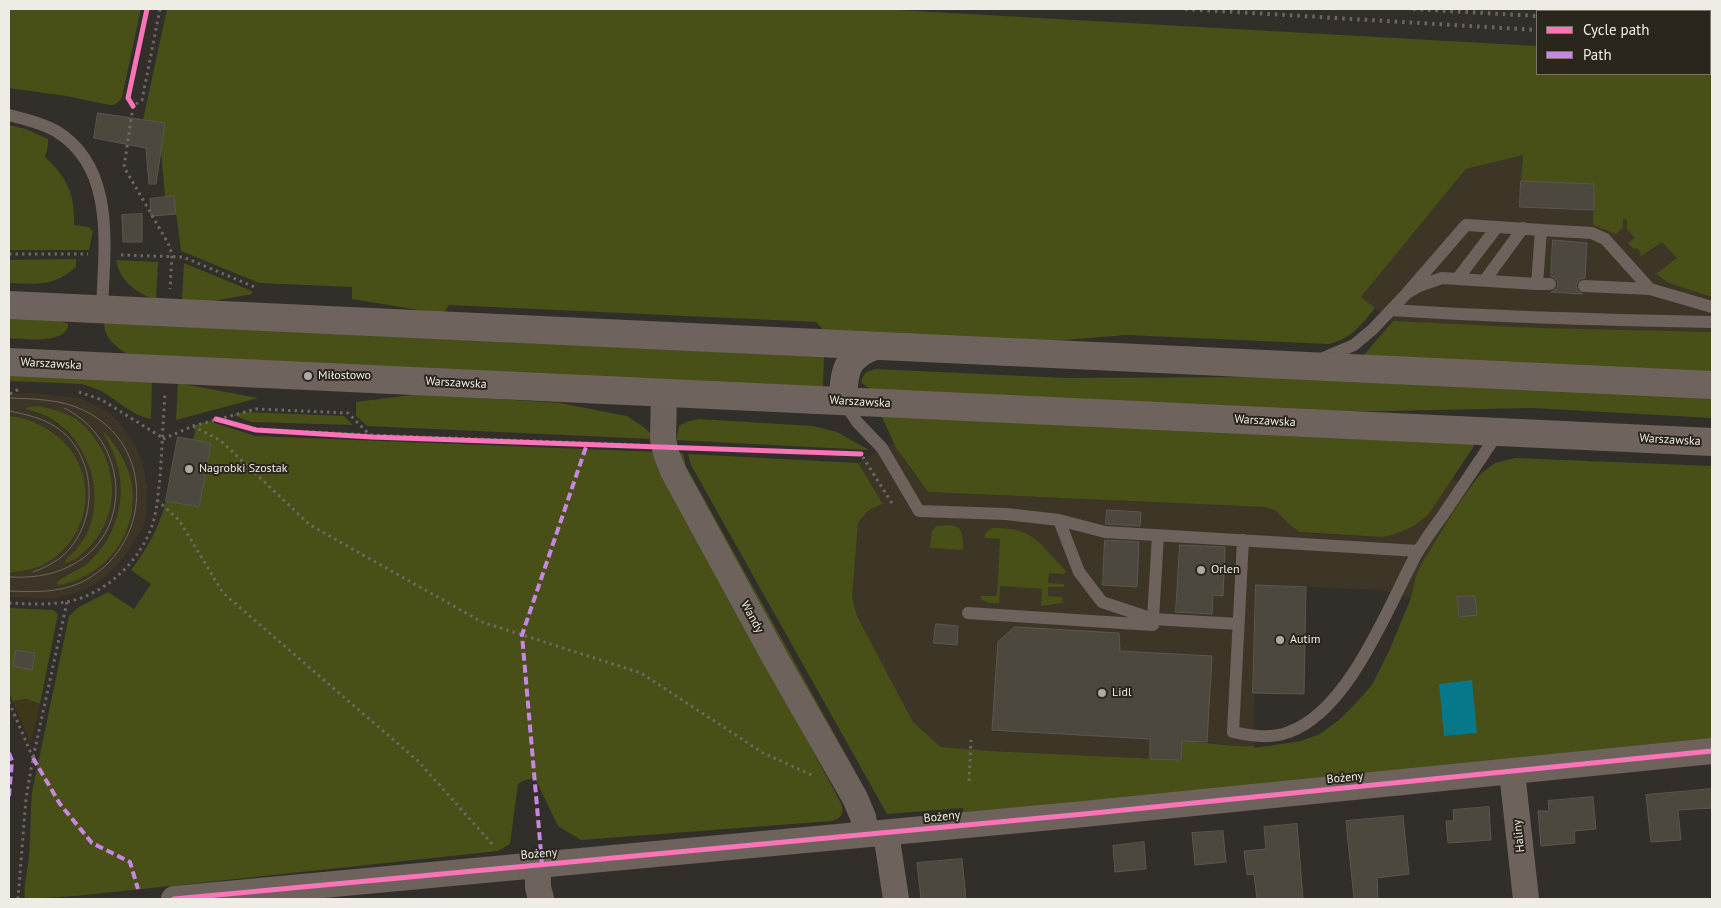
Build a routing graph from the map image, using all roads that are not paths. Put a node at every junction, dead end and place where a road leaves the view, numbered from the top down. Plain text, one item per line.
1 (9, 115) edge
2 (1497, 227) junction
3 (1523, 228) junction
4 (1541, 230) junction
5 (1458, 278) junction
6 (1485, 280) junction
7 (1536, 284) junction
8 (1550, 284) dead end
9 (1584, 286) dead end
10 (1650, 289) junction
11 (1407, 293) junction
12 (9, 305) edge
13 (1712, 307) edge
14 (102, 310) junction
15 (1391, 310) junction
16 (1712, 322) edge
17 (875, 346) junction
18 (9, 362) edge
19 (1291, 366) junction
20 (1712, 385) edge
21 (664, 392) junction
22 (843, 401) junction
23 (1514, 432) junction
24 (1712, 442) edge
25 (1059, 520) junction
26 (1158, 535) junction
27 (1244, 540) junction
28 (1418, 551) junction
29 (968, 613) dead end
30 (1153, 619) junction
31 (1238, 624) junction
32 (1712, 751) edge
33 (1512, 772) junction
34 (876, 834) junction
35 (538, 864) junction
36 (174, 899) edge
37 (541, 899) edge
38 (896, 899) edge
39 (1526, 899) edge

1 - 14 lane
2 - 3 lane
2 - 5 lane
2 - 11 lane
3 - 4 lane
3 - 6 lane
4 - 7 lane
4 - 10 lane
5 - 6 lane
5 - 11 lane
6 - 7 lane
7 - 8 lane
9 - 10 lane
10 - 13 lane
11 - 15 lane
12 - 14 main road
14 - 17 main road
15 - 16 lane
15 - 19 lane
17 - 19 main road
17 - 22 main road
18 - 21 main road, Warszawska
19 - 20 main road
21 - 22 main road, Warszawska
21 - 34 street, Wandy
22 - 23 main road, Warszawska
22 - 25 lane
23 - 24 main road, Warszawska
23 - 28 lane
25 - 26 lane
25 - 30 lane
26 - 27 lane
26 - 30 lane
27 - 28 lane
27 - 31 lane
28 - 31 lane
29 - 30 lane
30 - 31 lane
32 - 33 street, Bożeny
33 - 34 street, Bożeny
33 - 39 street, Haliny
34 - 35 street, Bożeny
34 - 38 street, Wandy
35 - 36 street, Bożeny
35 - 37 street

